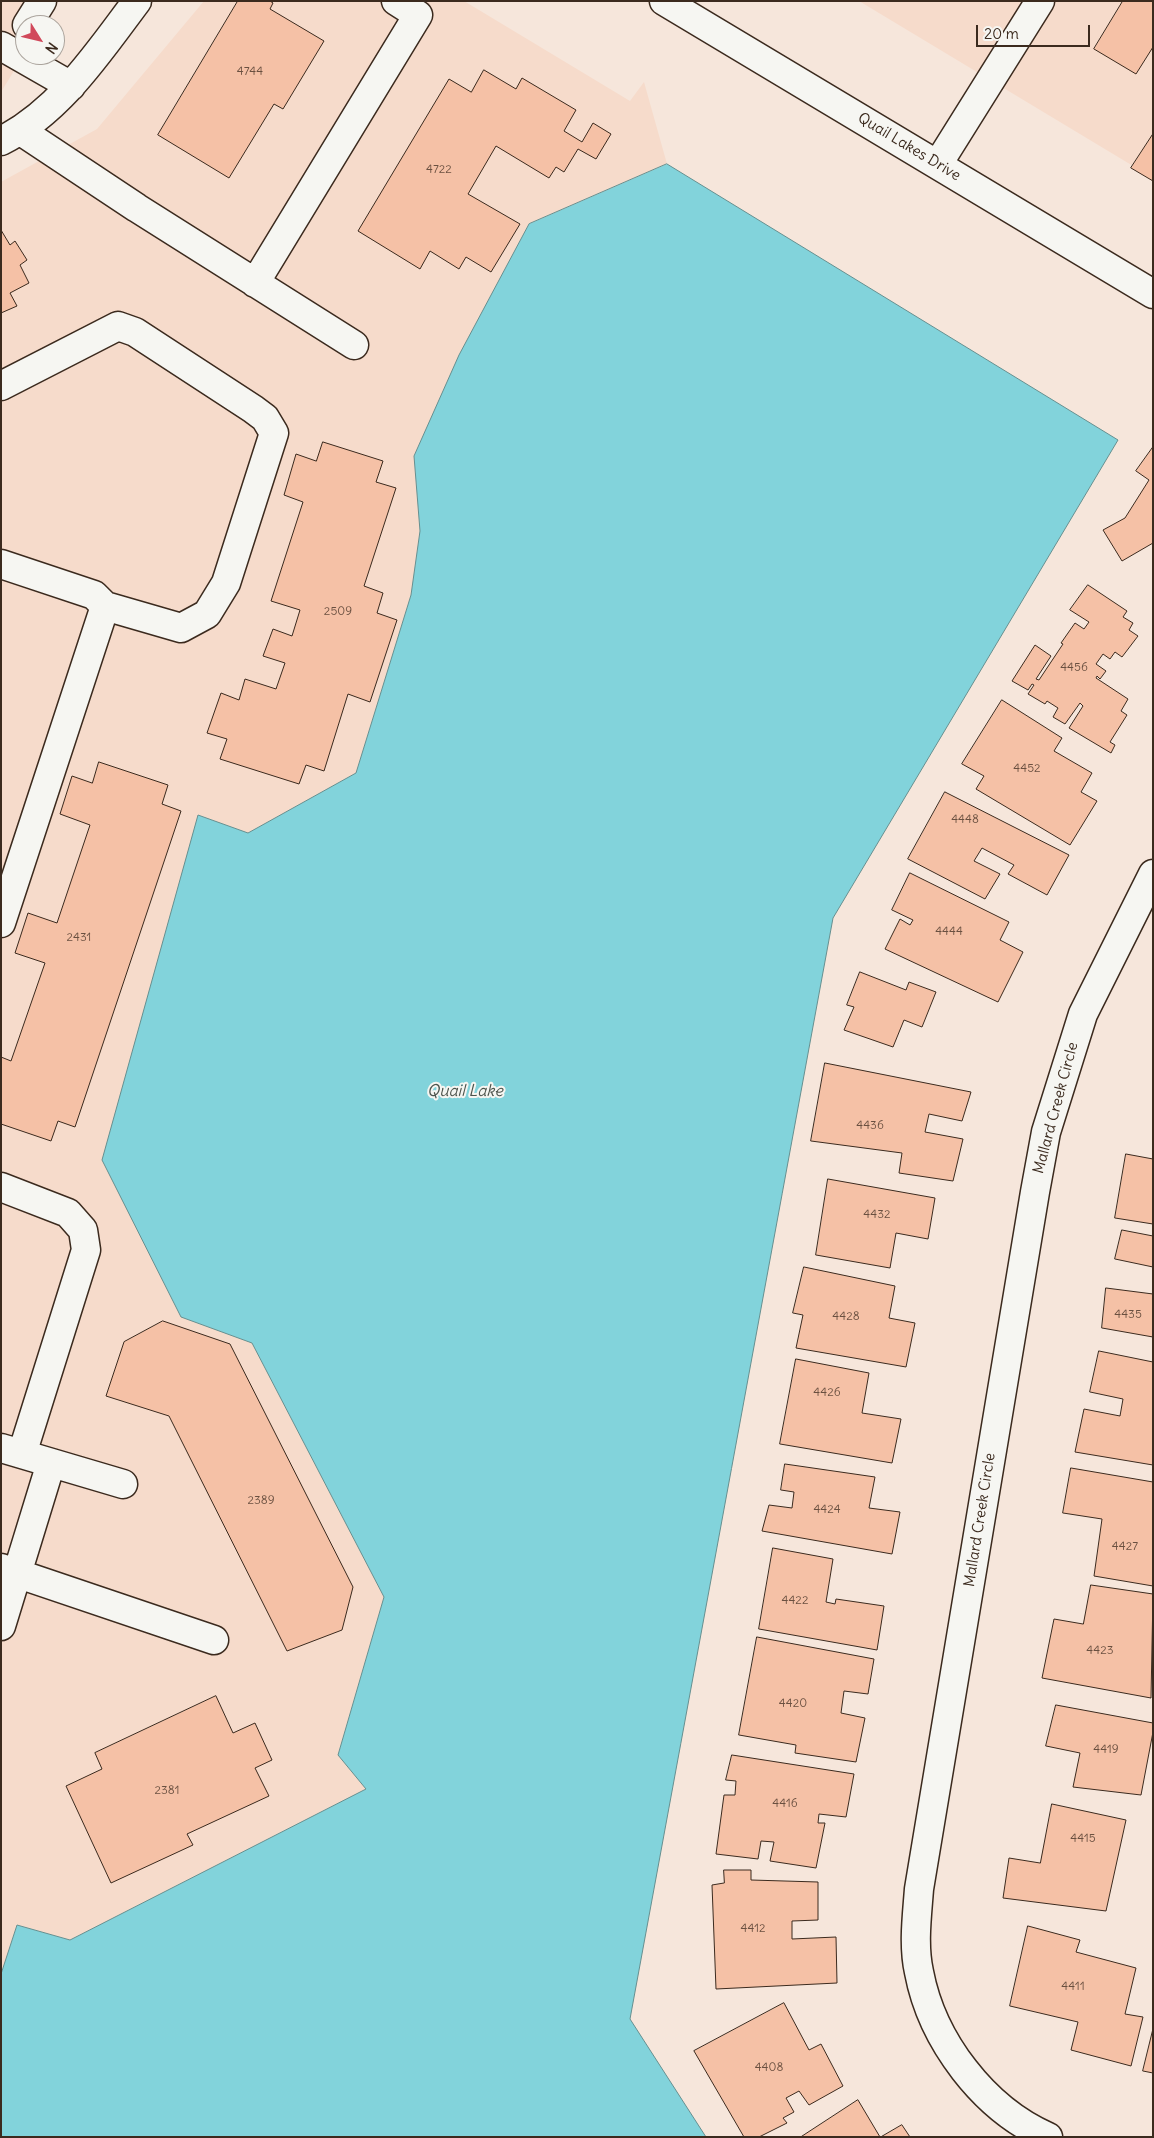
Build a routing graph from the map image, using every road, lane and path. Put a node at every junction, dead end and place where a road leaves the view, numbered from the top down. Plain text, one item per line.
1 (42, 1) edge
2 (137, 1) edge
3 (396, 1) edge
4 (664, 1) edge
5 (1039, 2) edge
6 (33, 15) edge
7 (15, 39) edge
8 (6, 48) edge
9 (71, 86) junction
10 (11, 136) edge
11 (938, 164) junction
12 (255, 283) junction
13 (1153, 294) edge
14 (354, 345) dead end
15 (1, 386) edge
16 (1, 564) edge
17 (105, 606) junction
18 (1153, 874) edge
19 (1, 923) edge
20 (1, 1187) edge
21 (12, 1451) edge
22 (52, 1463) junction
23 (123, 1484) dead end
24 (10, 1571) edge
25 (1, 1626) edge
26 (214, 1640) dead end
27 (1048, 2137) edge

1 - 6 street
2 - 9 street
3 - 12 street
4 - 11 street, Quail Lakes Drive
5 - 11 street
7 - 8 street
8 - 9 street
9 - 10 street
10 - 12 street
11 - 13 street, Quail Lakes Drive
12 - 14 street
15 - 17 street
16 - 17 street
17 - 19 street
18 - 27 street, Mallard Creek Circle
20 - 21 street
21 - 22 street
22 - 23 street
22 - 24 street
24 - 25 street
24 - 26 street

